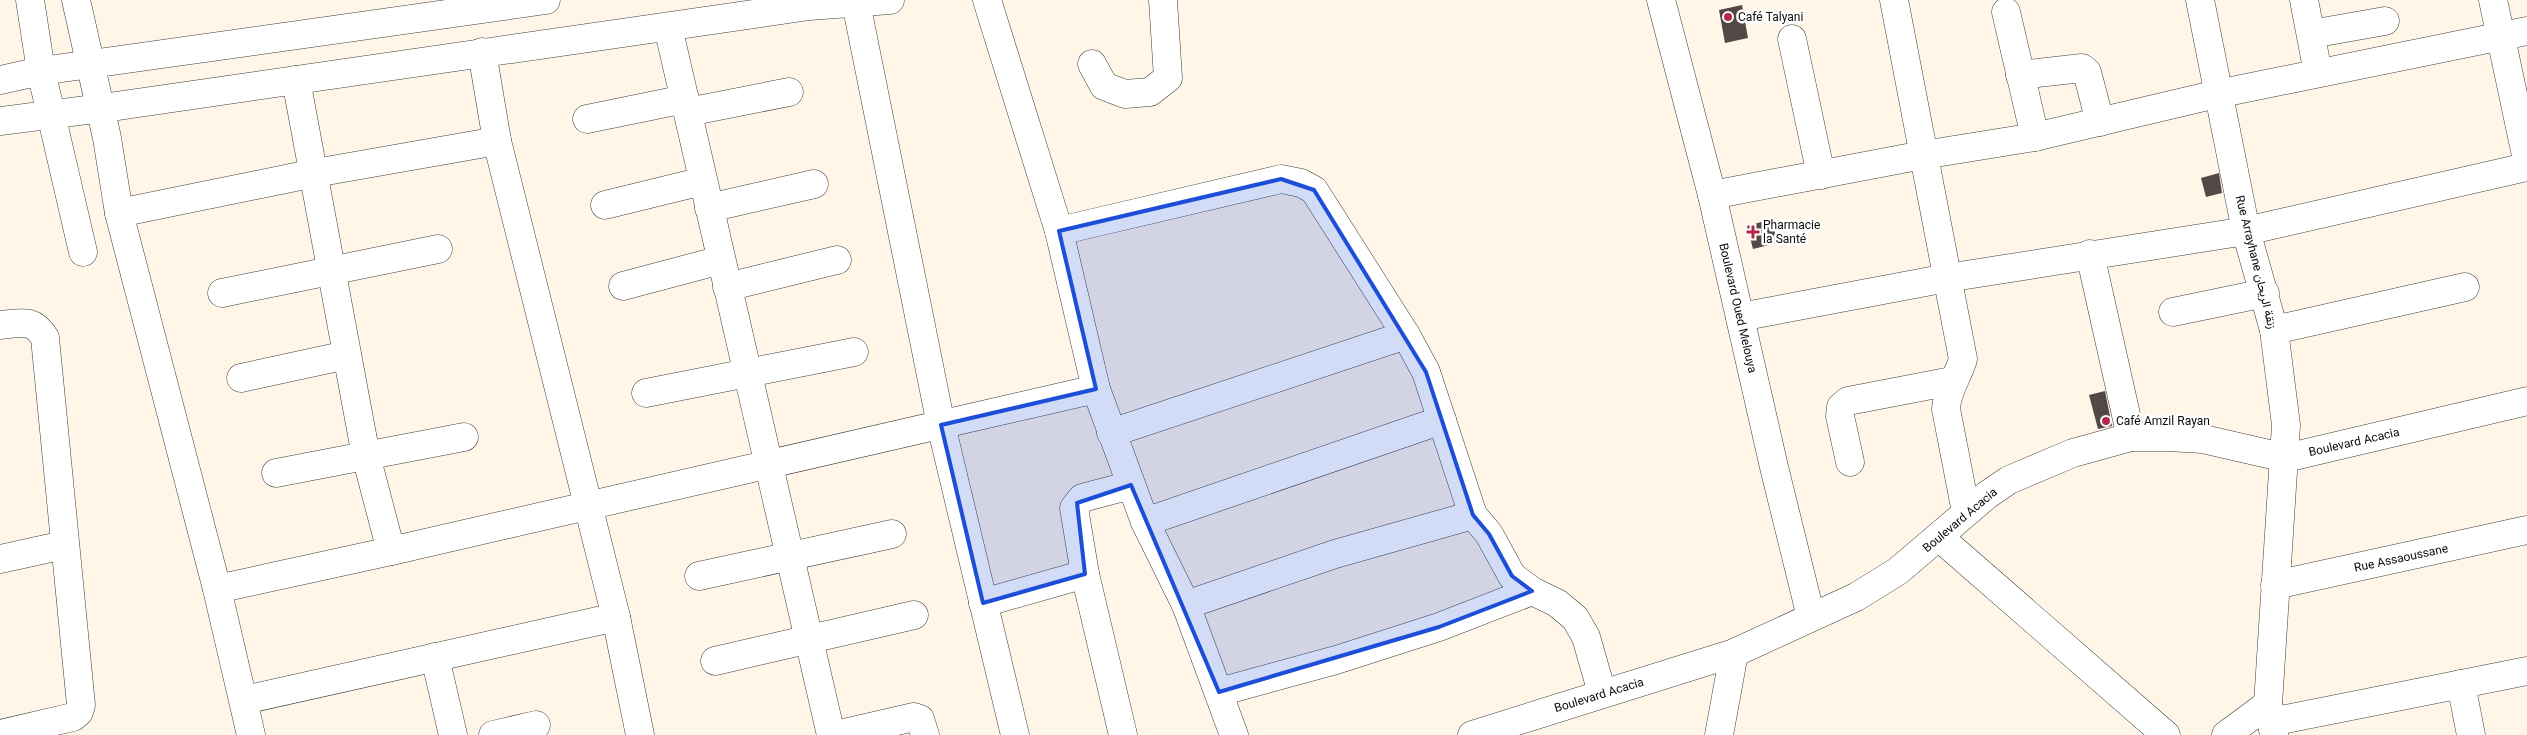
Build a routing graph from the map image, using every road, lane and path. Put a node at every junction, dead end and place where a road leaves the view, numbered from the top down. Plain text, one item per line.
1 (30, 0) edge
2 (76, 0) edge
3 (546, 0) edge
4 (890, 0) edge
5 (987, 0) edge
6 (1163, 0) edge
7 (1661, 0) edge
8 (1894, 0) edge
9 (2200, 0) edge
10 (2304, 0) edge
11 (2493, 0) edge
12 (856, 3) junction
13 (2006, 12) dead end
14 (668, 26) junction
15 (2527, 32) edge
16 (2311, 34) junction
17 (2501, 36) junction
18 (1792, 39) dead end
19 (482, 52) junction
20 (2392, 58) junction
21 (91, 64) junction
22 (1092, 64) dead end
23 (41, 72) junction
24 (2318, 73) junction
25 (2020, 76) junction
26 (0, 80) edge
27 (296, 80) junction
28 (789, 92) dead end
29 (2217, 94) junction
30 (686, 106) junction
31 (99, 108) junction
32 (50, 113) junction
33 (587, 118) dead end
34 (0, 121) edge
35 (2100, 122) junction
36 (2034, 137) junction
37 (497, 141) junction
38 (1923, 156) junction
39 (2527, 160) edge
40 (2527, 167) edge
41 (315, 173) junction
42 (1821, 175) junction
43 (703, 181) junction
44 (814, 184) dead end
45 (1712, 196) junction
46 (605, 205) dead end
47 (709, 208) junction
48 (119, 213) junction
49 (1059, 231) junction
50 (2246, 231) junction
51 (438, 250) dead end
52 (83, 252) dead end
53 (2090, 254) junction
54 (721, 260) junction
55 (837, 260) dead end
56 (330, 271) junction
57 (1947, 278) junction
58 (623, 286) dead end
59 (727, 287) junction
60 (2466, 287) dead end
61 (222, 293) dead end
62 (2265, 293) junction
63 (2173, 312) dead end
64 (1740, 317) junction
65 (0, 325) edge
66 (2274, 330) junction
67 (1406, 335) junction
68 (854, 352) dead end
69 (346, 355) junction
70 (747, 373) junction
71 (242, 378) dead end
72 (1952, 382) junction
73 (1096, 389) junction
74 (646, 393) dead end
75 (2527, 401) edge
76 (1442, 420) junction
77 (941, 425) junction
78 (1111, 434) junction
79 (464, 437) dead end
80 (2131, 437) junction
81 (366, 456) junction
82 (2286, 458) junction
83 (1850, 462) dead end
84 (768, 466) junction
85 (276, 473) dead end
86 (1131, 485) junction
87 (588, 507) junction
88 (1966, 512) junction
89 (1473, 515) junction
90 (1145, 522) junction
91 (2527, 530) edge
92 (892, 534) dead end
93 (1939, 537) junction
94 (64, 545) junction
95 (391, 551) junction
96 (790, 557) junction
97 (0, 558) edge
98 (1085, 574) junction
99 (699, 576) dead end
100 (2275, 585) junction
101 (217, 589) junction
102 (1532, 591) junction
103 (983, 602) junction
104 (1186, 605) junction
105 (914, 615) dead end
106 (616, 617) junction
107 (1811, 617) junction
108 (809, 639) junction
109 (1734, 653) junction
110 (435, 657) junction
111 (715, 661) dead end
112 (2527, 671) edge
113 (2461, 684) junction
114 (1220, 692) junction
115 (1602, 693) junction
116 (244, 700) junction
117 (2271, 720) edge
118 (536, 725) dead end
119 (0, 734) edge
120 (251, 735) edge
121 (453, 735) edge
122 (493, 735) edge
123 (640, 735) edge
124 (831, 735) edge
125 (836, 735) edge
126 (925, 735) edge
127 (1015, 735) edge
128 (1124, 735) edge
129 (1234, 735) edge
130 (1472, 735) edge
131 (1719, 735) edge
132 (2166, 735) edge
133 (2226, 735) edge
134 (2471, 735) edge

1 - 23 street
2 - 21 street
3 - 21 street
4 - 12 street
5 - 49 street
6 - 22 street
7 - 45 street, Boulevard Oued Melouya
8 - 38 street
9 - 29 street, Rue Arrayhane زنقة الريحان
10 - 16 street
11 - 17 street
12 - 14 street
12 - 77 street
13 - 25 street
14 - 19 street
14 - 30 street
15 - 17 street
16 - 20 street
16 - 24 street
17 - 20 street
17 - 39 street
18 - 42 street
19 - 27 street
19 - 37 street
20 - 24 street
21 - 23 street
21 - 31 street
23 - 26 street
23 - 32 street
24 - 29 street
25 - 35 street
25 - 36 street
27 - 31 street
27 - 41 street
28 - 30 street
29 - 35 street
29 - 50 street, Rue Arrayhane زنقة الريحان
30 - 33 street
30 - 43 street
31 - 32 street
31 - 48 street
32 - 34 street
32 - 52 street
35 - 36 street
36 - 38 street
37 - 41 street
37 - 87 street
38 - 42 street
38 - 57 street
40 - 50 street
41 - 48 street
41 - 56 street
42 - 45 street
43 - 46 street
43 - 47 street
44 - 47 street
45 - 64 street, Boulevard Oued Melouya
47 - 54 street
48 - 101 street
49 - 67 street
49 - 73 street
50 - 53 street
50 - 62 street, Rue Arrayhane زنقة الريحان
51 - 56 street
53 - 57 street
53 - 80 street
54 - 58 street
54 - 59 street
55 - 59 street
56 - 61 street
56 - 69 street
57 - 64 street
57 - 72 street
59 - 70 street
60 - 66 street
62 - 63 street
62 - 66 street, Rue Arrayhane زنقة الريحان
64 - 107 street, Boulevard Oued Melouya
65 - 94 street
66 - 82 street, Rue Arrayhane زنقة الريحان
67 - 76 street
67 - 78 street
68 - 70 street
69 - 71 street
69 - 81 street
70 - 74 street
70 - 84 street
72 - 83 street
72 - 88 street
73 - 77 street
73 - 78 street
75 - 82 street, Boulevard Acacia
76 - 89 street
76 - 90 street
77 - 84 street
77 - 103 street
78 - 86 street
79 - 81 street
80 - 82 street, Boulevard Acacia
80 - 88 street, Boulevard Acacia
81 - 85 street
81 - 95 street
82 - 100 street, Rue Arrayhane زنقة الريحان
84 - 87 street
84 - 96 street
86 - 90 street
86 - 98 street
87 - 95 street
87 - 106 street
88 - 93 street, Boulevard Acacia
89 - 102 street
89 - 104 street
90 - 104 street
91 - 100 street, Rue Assaoussane
92 - 96 street
93 - 107 street, Boulevard Acacia
93 - 132 street
94 - 97 street
94 - 119 street
95 - 101 street
96 - 99 street
96 - 108 street
98 - 103 street
98 - 128 street
100 - 117 street, Rue Arrayhane زنقة الريحان
101 - 116 street
102 - 114 street
102 - 115 street
103 - 127 street
104 - 114 street
105 - 108 street
106 - 110 street
106 - 123 street
107 - 109 street, Boulevard Acacia
108 - 111 street
108 - 124 street
109 - 115 street, Boulevard Acacia
109 - 131 street
110 - 116 street
110 - 121 street
112 - 113 street
113 - 117 street
113 - 134 street
114 - 129 street
115 - 130 street, Boulevard Acacia
116 - 120 street
117 - 133 street
118 - 122 street
125 - 126 street

